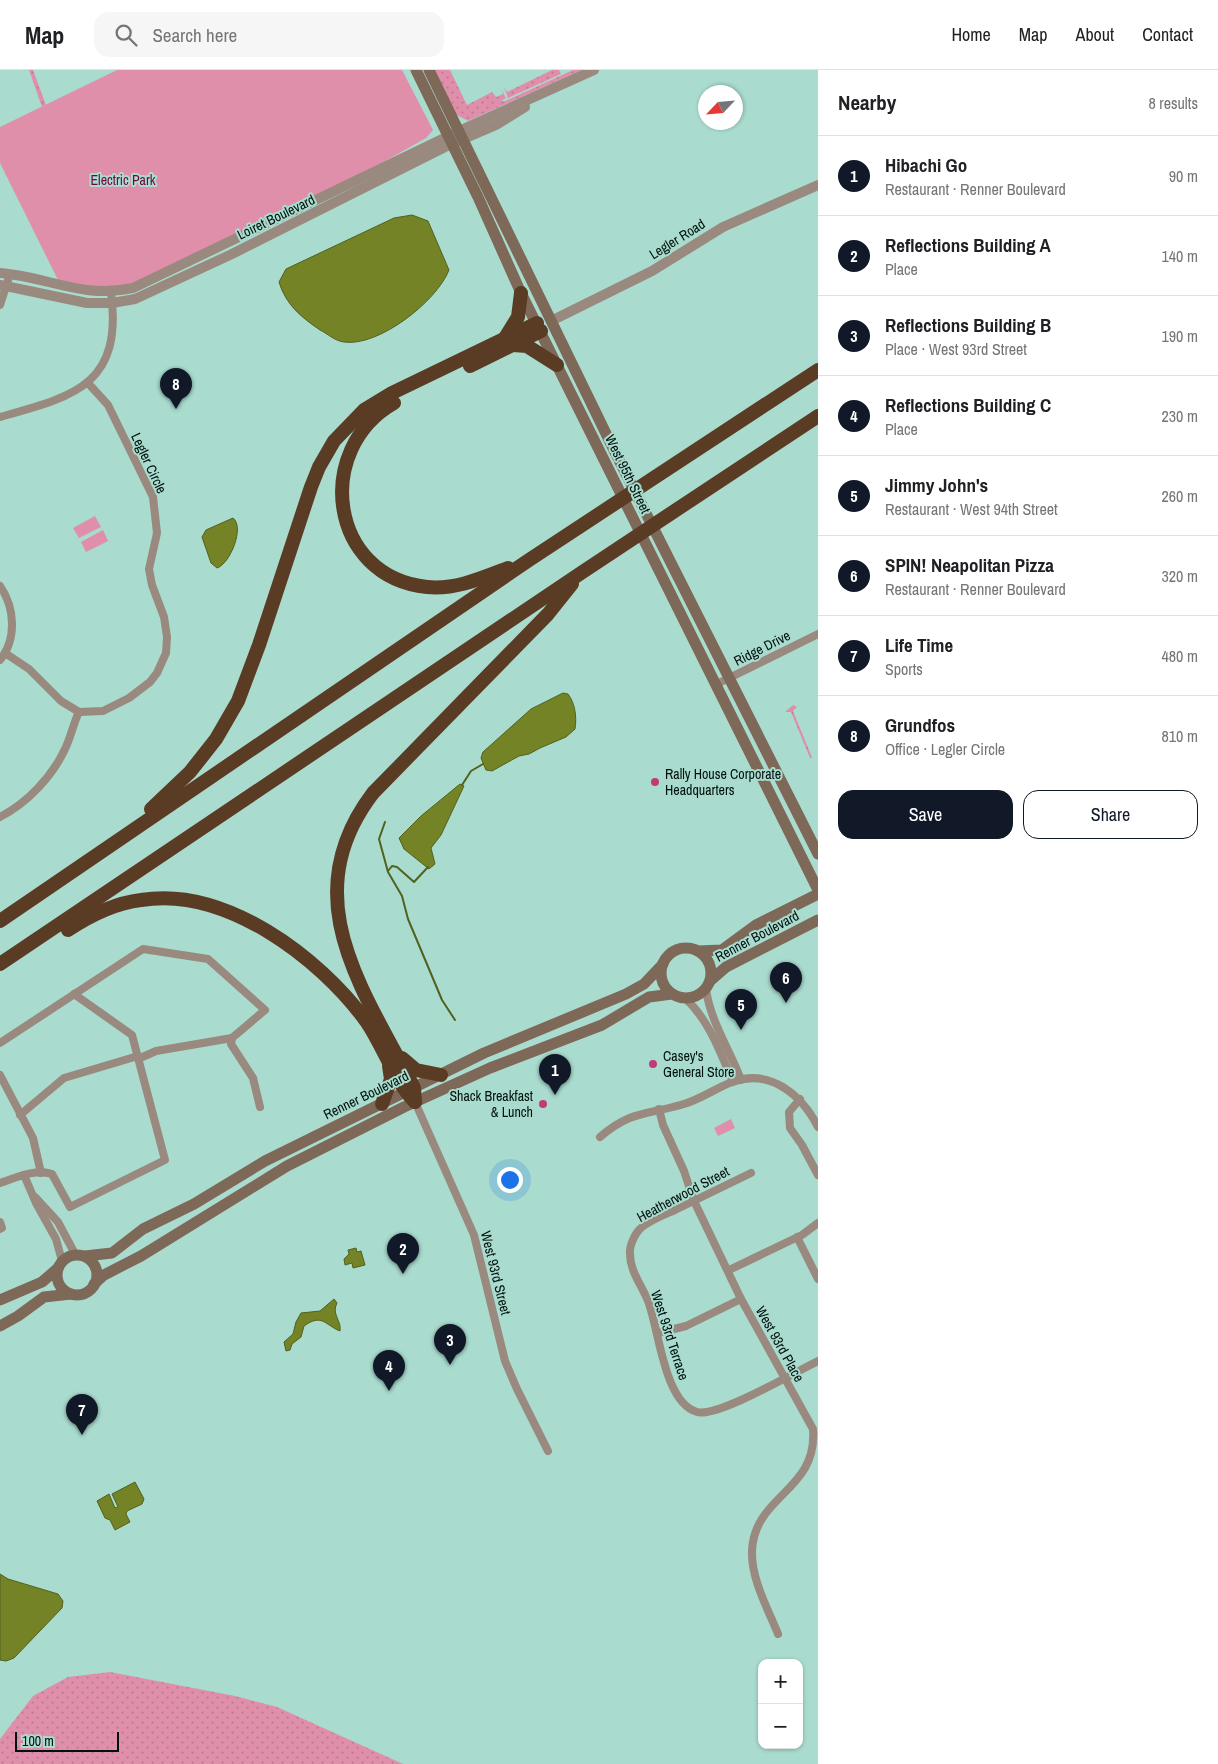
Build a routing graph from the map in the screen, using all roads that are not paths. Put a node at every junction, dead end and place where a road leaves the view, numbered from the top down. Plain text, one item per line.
1 (416, 70) edge
2 (429, 70) edge
3 (594, 70) edge
4 (456, 138) junction
5 (818, 185) edge
6 (327, 194) junction
7 (332, 204) junction
8 (5, 273) edge
9 (3, 285) edge
10 (111, 292) junction
11 (521, 293) junction
12 (112, 303) junction
13 (0, 305) edge
14 (551, 321) junction
15 (539, 327) junction
16 (509, 342) junction
17 (557, 365) junction
18 (818, 370) edge
19 (88, 383) junction
20 (818, 416) edge
21 (0, 417) edge
22 (529, 560) junction
23 (581, 573) junction
24 (0, 586) edge
25 (818, 634) edge
26 (5, 653) junction
27 (0, 660) edge
28 (730, 678) junction
29 (717, 684) junction
30 (79, 712) junction
31 (0, 817) edge
32 (117, 840) junction
33 (818, 854) edge
34 (818, 892) edge
35 (818, 920) edge
36 (0, 921) edge
37 (26, 948) junction
38 (698, 951) junction
39 (0, 964) edge
40 (663, 964) junction
41 (708, 984) junction
42 (74, 994) junction
43 (672, 994) junction
44 (685, 998) junction
45 (232, 1038) junction
46 (0, 1043) edge
47 (392, 1056) junction
48 (138, 1057) junction
49 (441, 1074) junction
50 (0, 1075) edge
51 (741, 1080) junction
52 (733, 1082) junction
53 (411, 1094) junction
54 (800, 1099) junction
55 (382, 1104) junction
56 (260, 1107) dead end
57 (659, 1110) junction
58 (20, 1115) junction
59 (818, 1127) edge
60 (600, 1137) dead end
61 (41, 1173) junction
62 (751, 1173) dead end
63 (818, 1174) edge
64 (24, 1175) junction
65 (0, 1183) edge
66 (33, 1196) junction
67 (694, 1201) junction
68 (0, 1222) edge
69 (818, 1223) edge
70 (0, 1229) edge
71 (798, 1237) junction
72 (632, 1243) joint
73 (80, 1255) junction
74 (60, 1265) junction
75 (728, 1270) junction
76 (818, 1279) edge
77 (94, 1284) junction
78 (72, 1294) junction
79 (741, 1299) junction
80 (0, 1300) edge
81 (0, 1326) edge
82 (658, 1334) junction
83 (818, 1361) edge
84 (783, 1378) junction
85 (548, 1452) dead end
86 (778, 1634) dead end

1 - 4 main road, West 95th Street
2 - 4 main road, West 95th Street
3 - 4 street, Loiret Boulevard
4 - 6 street, Loiret Boulevard
4 - 7 street, Loiret Boulevard
4 - 11 main road, West 95th Street
4 - 14 main road, West 95th Street
5 - 14 street, Legler Road
6 - 7 street
6 - 10 street, Loiret Boulevard
7 - 12 street, Loiret Boulevard
8 - 9 street
8 - 10 street, Loiret Boulevard
9 - 12 street, Loiret Boulevard
9 - 13 street
10 - 12 street
11 - 15 main road, West 95th Street
11 - 16 highway
12 - 19 street
14 - 15 main road
14 - 28 main road, West 95th Street
15 - 16 highway
15 - 17 main road, West 95th Street
16 - 17 highway
16 - 22 highway
16 - 32 highway
17 - 29 main road, West 95th Street
18 - 22 highway
19 - 21 street
19 - 30 street, Legler Circle
20 - 23 highway
22 - 32 highway
23 - 37 highway
23 - 47 highway
24 - 26 street
25 - 28 street, Ridge Drive
26 - 27 street
26 - 30 street
28 - 29 street, Ridge Drive
28 - 33 main road, West 95th Street
29 - 34 main road, West 95th Street
30 - 31 street
32 - 36 highway
34 - 38 main road, Renner Boulevard
35 - 41 main road, Renner Boulevard
37 - 39 highway
37 - 47 highway
38 - 40 main road
38 - 41 main road
40 - 43 main road
40 - 49 main road, Renner Boulevard
41 - 44 main road
41 - 51 street
42 - 45 street
42 - 46 street
42 - 48 street
43 - 44 main road
43 - 53 main road, Renner Boulevard
44 - 52 street
45 - 48 street
45 - 56 street
47 - 49 highway
47 - 53 highway
47 - 55 highway
48 - 58 street
48 - 61 street
49 - 53 main road, Renner Boulevard
50 - 58 street
51 - 52 street
51 - 54 street
52 - 57 street
53 - 55 main road, Renner Boulevard
53 - 77 main road, Renner Boulevard
53 - 85 street, West 93rd Street
54 - 59 street
54 - 63 street
55 - 73 main road, Renner Boulevard
57 - 60 street
57 - 67 street, West 93rd Place
58 - 61 street
61 - 64 street
62 - 67 street, Heatherwood Street
64 - 65 street
64 - 66 street
66 - 73 street
66 - 74 street
67 - 72 street, Heatherwood Street
67 - 75 street, West 93rd Place
68 - 70 street
69 - 71 street
71 - 75 street
71 - 76 street
72 - 82 street, West 93rd Terrace
73 - 74 main road
73 - 77 main road
74 - 78 main road
74 - 80 main road
75 - 79 street, West 93rd Place
77 - 78 main road
78 - 81 main road
79 - 82 street
79 - 84 street, West 93rd Place
82 - 84 street, West 93rd Terrace
83 - 84 street
84 - 86 street, West 93rd Place

